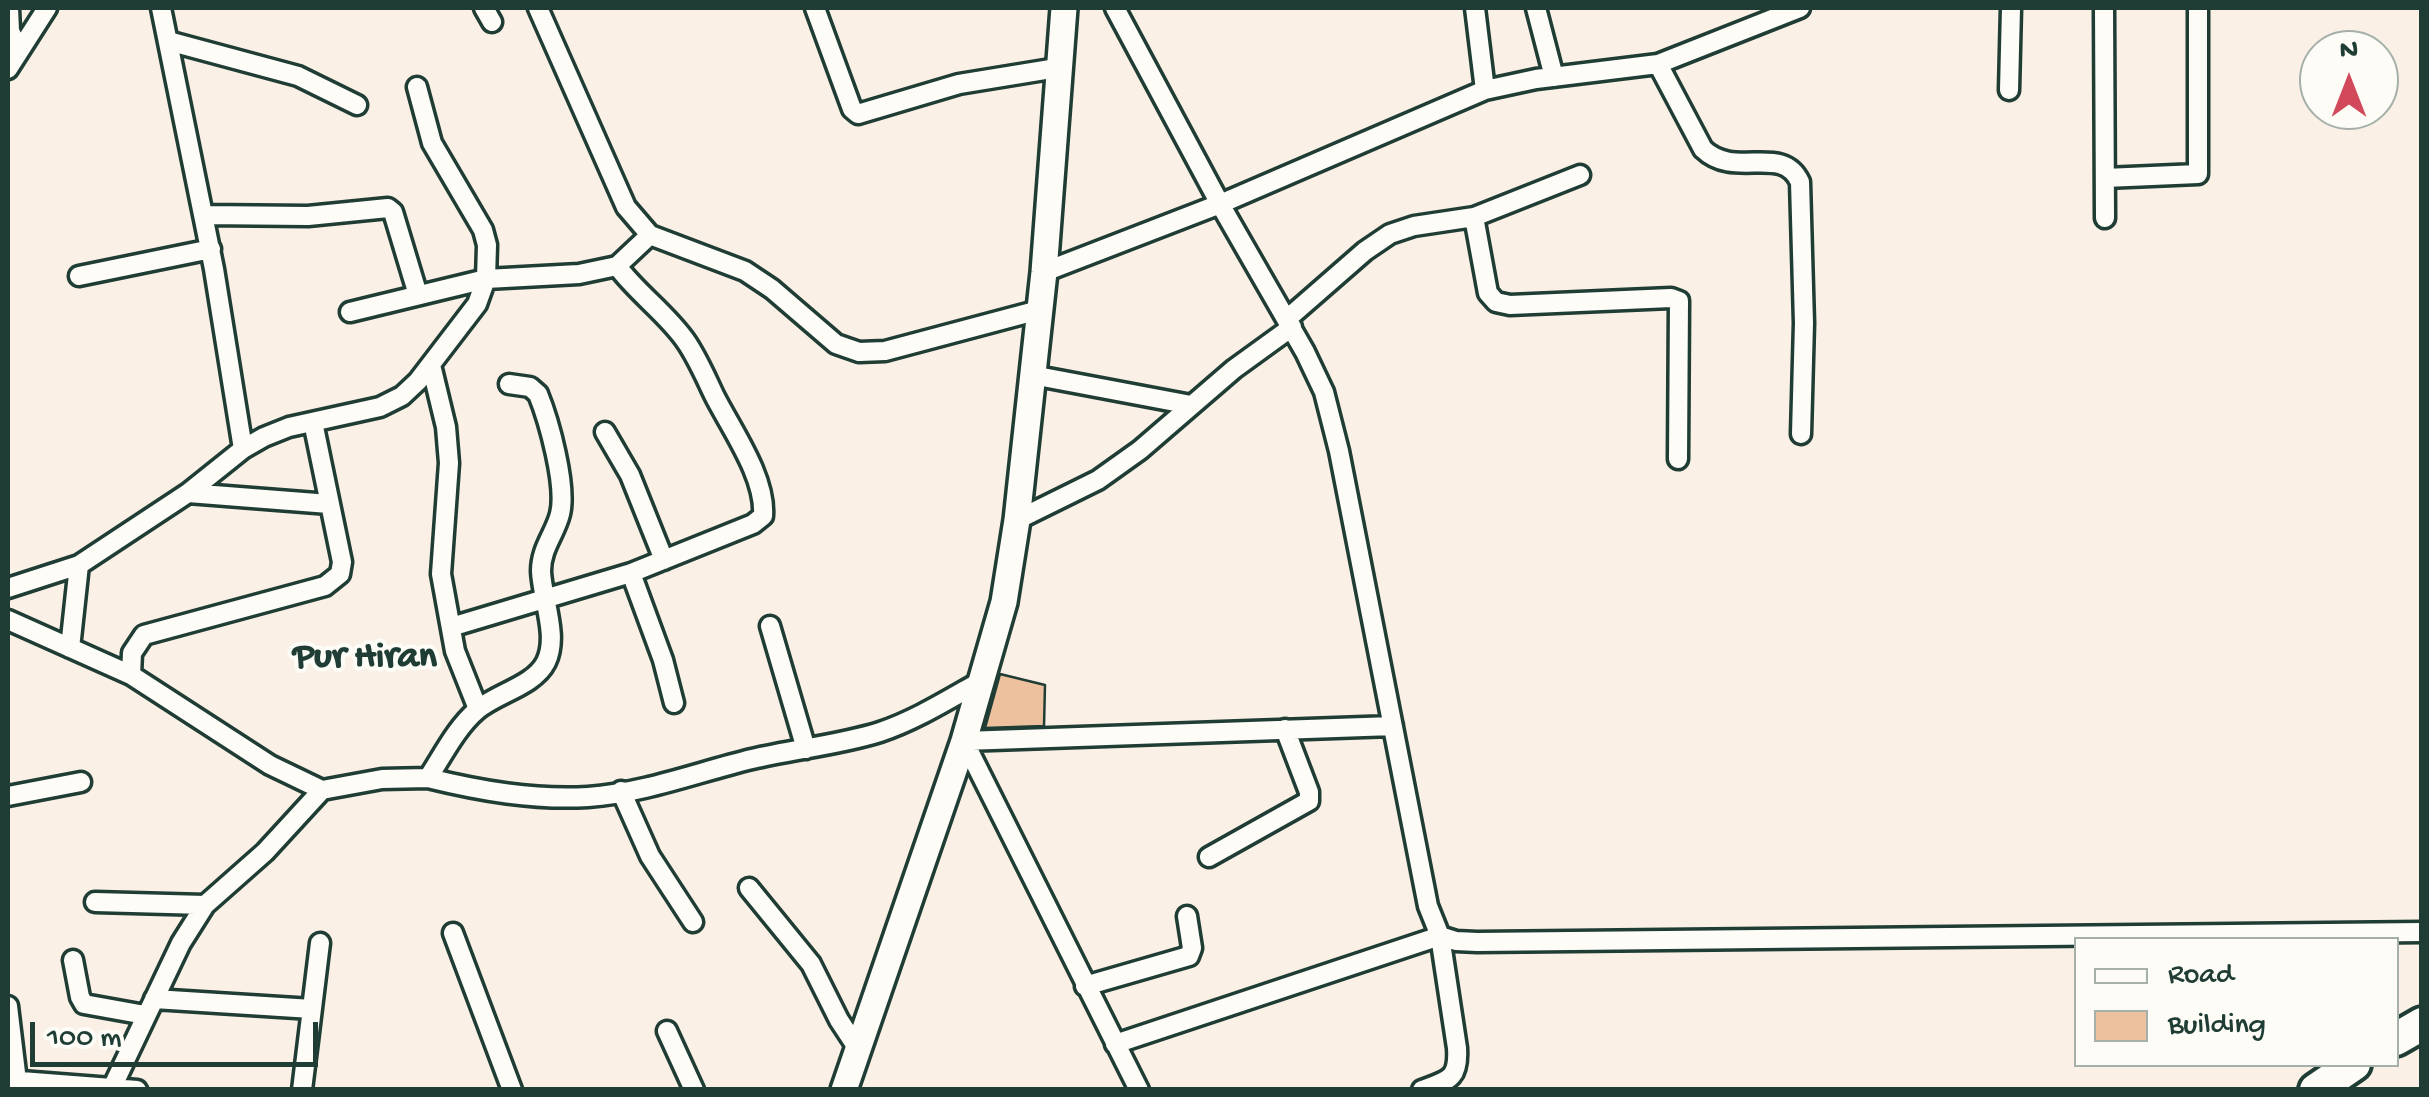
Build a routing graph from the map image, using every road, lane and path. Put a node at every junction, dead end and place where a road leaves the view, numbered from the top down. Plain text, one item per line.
1 (9, 8) edge
2 (47, 8) edge
3 (161, 8) edge
4 (538, 8) edge
5 (815, 8) edge
6 (1064, 8) edge
7 (1115, 8) edge
8 (1475, 8) edge
9 (1536, 8) edge
10 (1800, 8) edge
11 (2011, 8) edge
12 (2104, 8) edge
13 (2198, 8) edge
14 (168, 41) junction
15 (19, 50) junction
16 (1658, 64) junction
17 (1058, 68) junction
18 (8, 69) edge
19 (1554, 77) junction
20 (416, 86) dead end
21 (1484, 90) junction
22 (2009, 90) dead end
23 (357, 105) dead end
24 (1580, 174) dead end
25 (2105, 178) junction
26 (1220, 204) junction
27 (204, 215) junction
28 (1474, 217) junction
29 (2105, 218) dead end
30 (650, 234) junction
31 (211, 249) junction
32 (617, 266) junction
33 (1044, 272) junction
34 (80, 276) dead end
35 (486, 279) junction
36 (418, 295) junction
37 (1039, 310) junction
38 (350, 312) dead end
39 (1289, 323) junction
40 (431, 365) junction
41 (1032, 375) junction
42 (509, 384) dead end
43 (1191, 405) junction
44 (312, 422) junction
45 (605, 432) dead end
46 (1801, 434) dead end
47 (243, 449) junction
48 (1678, 459) dead end
49 (188, 493) junction
50 (330, 504) junction
51 (1016, 520) junction
52 (664, 560) junction
53 (79, 566) junction
54 (631, 574) junction
55 (8, 588) edge
56 (544, 599) junction
57 (8, 620) edge
58 (770, 626) dead end
59 (450, 627) junction
60 (70, 648) junction
61 (131, 675) junction
62 (983, 680) junction
63 (674, 703) dead end
64 (478, 708) junction
65 (1392, 726) junction
66 (1285, 729) junction
67 (964, 740) junction
68 (806, 749) junction
69 (428, 778) junction
70 (81, 782) dead end
71 (322, 790) junction
72 (621, 791) junction
73 (8, 796) edge
74 (1209, 857) dead end
75 (749, 888) dead end
76 (95, 902) dead end
77 (204, 906) junction
78 (1187, 916) dead end
79 (693, 922) dead end
80 (2422, 932) edge
81 (453, 933) dead end
82 (1440, 936) junction
83 (320, 943) dead end
84 (73, 960) dead end
85 (1085, 986) junction
86 (8, 1006) edge
87 (150, 1008) junction
88 (312, 1009) junction
89 (2422, 1024) edge
90 (667, 1032) dead end
91 (2399, 1037) edge
92 (1114, 1044) junction
93 (858, 1049) junction
94 (2350, 1067) edge
95 (12, 1080) edge
96 (111, 1089) edge
97 (137, 1090) edge
98 (302, 1090) edge
99 (512, 1090) edge
100 (694, 1090) edge
101 (844, 1090) edge
102 (1139, 1090) edge
103 (1422, 1090) edge
104 (2316, 1090) edge

1 - 15 street
2 - 15 street
3 - 14 street
4 - 30 street
5 - 17 street
6 - 17 main road
7 - 26 street
8 - 21 street
9 - 19 street
10 - 16 street
11 - 22 street
12 - 25 street
13 - 25 street
14 - 23 street
14 - 27 street
15 - 18 street
16 - 19 street
16 - 46 street
17 - 33 main road
19 - 21 street
20 - 35 street
21 - 26 street
24 - 28 street
25 - 29 street
26 - 33 street
26 - 39 street
27 - 31 street
27 - 36 street
28 - 39 street
28 - 48 street
30 - 32 street
30 - 37 street
31 - 34 street
31 - 47 street
32 - 35 street
32 - 52 street
33 - 37 main road
35 - 36 street
35 - 40 street
36 - 38 street
37 - 41 main road
39 - 43 street
39 - 65 street
40 - 44 street
40 - 59 street
41 - 43 street
41 - 51 main road
42 - 56 street
43 - 51 street
44 - 47 street
44 - 50 street
45 - 52 street
47 - 49 street
49 - 50 street
49 - 53 street
50 - 61 street
51 - 62 main road
52 - 54 street
53 - 55 street
53 - 60 street
54 - 56 street
54 - 63 street
56 - 59 street
56 - 64 street
57 - 60 street
58 - 68 street
59 - 64 street
60 - 61 street
61 - 71 street
62 - 67 main road
62 - 68 street
64 - 69 street
65 - 66 street
65 - 82 street
66 - 67 street
66 - 74 street
67 - 85 street
67 - 93 main road
68 - 72 street
69 - 71 street
69 - 72 street
70 - 73 street
71 - 77 street
72 - 79 street
75 - 93 street
76 - 77 street
77 - 87 street
78 - 85 street
80 - 82 street
81 - 99 street
82 - 92 street
82 - 103 street
83 - 88 street
84 - 87 street
85 - 92 street
86 - 95 street
87 - 88 street
87 - 96 street
88 - 98 street
89 - 91 highway
90 - 100 street
92 - 102 street
93 - 101 main road
94 - 104 highway
95 - 96 street
96 - 97 street

